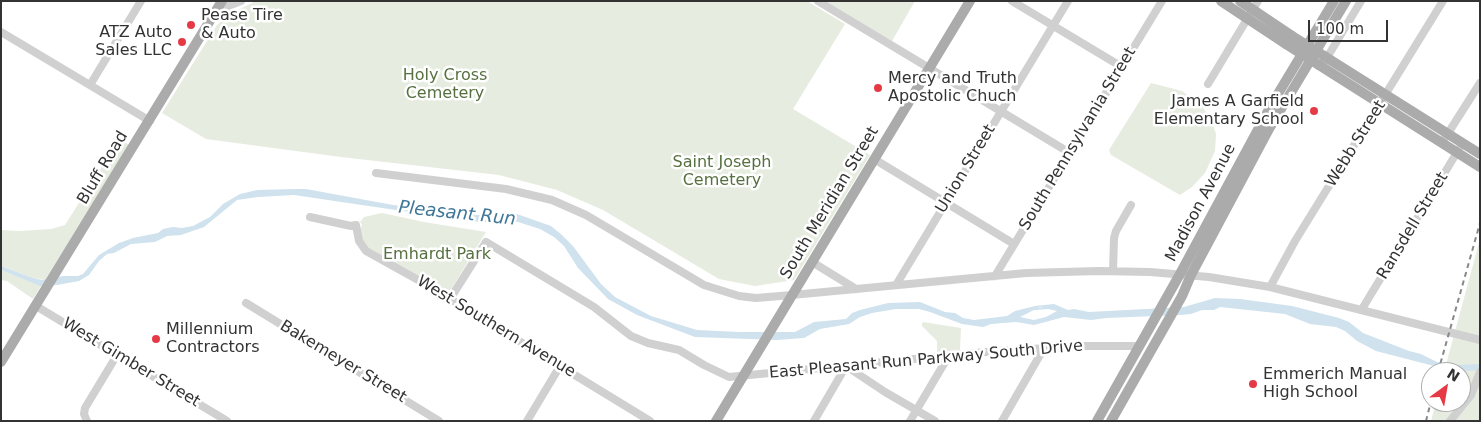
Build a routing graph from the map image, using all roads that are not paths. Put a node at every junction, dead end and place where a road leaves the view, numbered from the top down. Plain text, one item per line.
1 (142, 1) edge
2 (222, 1) edge
3 (241, 1) edge
4 (818, 1) edge
5 (970, 1) edge
6 (1012, 1) edge
7 (1068, 1) edge
8 (1162, 1) edge
9 (1221, 1) edge
10 (1240, 1) edge
11 (1334, 1) edge
12 (1346, 1) edge
13 (1361, 1) edge
14 (1443, 1) edge
15 (1253, 10) edge
16 (216, 11) junction
17 (1053, 26) junction
18 (1, 32) edge
19 (1323, 61) junction
20 (1122, 67) junction
21 (930, 68) junction
22 (1480, 82) edge
23 (1208, 84) dead end
24 (90, 85) junction
25 (1383, 100) junction
26 (1001, 112) junction
27 (150, 121) junction
28 (1446, 138) junction
29 (1460, 147) junction
30 (1070, 153) junction
31 (1480, 154) edge
32 (874, 159) junction
33 (1480, 167) edge
34 (376, 173) dead end
35 (946, 203) junction
36 (1131, 205) dead end
37 (310, 217) dead end
38 (1014, 244) junction
39 (812, 262) junction
40 (1113, 271) junction
41 (1180, 274) junction
42 (1191, 275) junction
43 (995, 276) junction
44 (896, 285) junction
45 (1270, 287) junction
46 (856, 289) junction
47 (792, 295) junction
48 (450, 299) junction
49 (246, 303) dead end
50 (36, 306) junction
51 (1362, 309) junction
52 (1480, 340) edge
53 (1139, 346) junction
54 (1044, 348) junction
55 (117, 355) junction
56 (948, 357) junction
57 (1, 362) edge
58 (560, 366) junction
59 (846, 366) junction
60 (1480, 372) edge
61 (743, 376) junction
62 (916, 410) junction
63 (87, 421) edge
64 (227, 421) edge
65 (440, 421) edge
66 (527, 421) edge
67 (650, 421) edge
68 (716, 421) edge
69 (814, 421) edge
70 (910, 421) edge
71 (935, 421) edge
72 (1002, 421) edge
73 (1097, 421) edge
74 (1111, 421) edge
75 (1450, 421) edge

1 - 24 street
2 - 16 main road, Bluff Road
3 - 16 street
4 - 21 street
5 - 21 main road, South Meridian Street
6 - 17 street
7 - 17 street, Union Street
8 - 20 street, South Pennsylvania Street
9 - 15 main road
10 - 15 main road
11 - 41 main road, Madison Avenue
12 - 42 main road, Madison Avenue
13 - 19 street
14 - 25 street, Webb Street
15 - 19 main road, bridge
15 - 23 street
16 - 27 main road, Bluff Road
17 - 20 street
17 - 26 street, Union Street
18 - 24 street
19 - 25 main road
20 - 30 street, South Pennsylvania Street
21 - 26 street
21 - 32 main road, South Meridian Street
22 - 28 street
24 - 27 street
25 - 28 main road
25 - 45 street, Webb Street
26 - 30 street
26 - 35 street, Union Street
27 - 50 main road, Bluff Road
28 - 29 main road
29 - 31 main road
29 - 33 main road
29 - 51 street, Ransdell Street
30 - 38 street, South Pennsylvania Street
32 - 35 street
32 - 39 main road, South Meridian Street
34 - 47 street
35 - 38 street
35 - 44 street, Union Street
36 - 40 street
37 - 48 street, West Southern Avenue
38 - 43 street, South Pennsylvania Street
39 - 46 street
39 - 47 main road, South Meridian Street
40 - 41 street
40 - 43 street
41 - 42 street
41 - 53 main road, Madison Avenue
42 - 45 street
42 - 74 main road, Madison Avenue
43 - 44 street
44 - 46 street
45 - 51 street
46 - 47 street
47 - 61 main road, South Meridian Street
48 - 58 street, West Southern Avenue
48 - 61 street, East Pleasant Run Parkway South Drive
49 - 65 street, Bakemeyer Street
50 - 55 street, West Gimber Street
50 - 57 main road, Bluff Road
51 - 52 street
53 - 54 street, East Pleasant Run Parkway South Drive
53 - 73 main road, Madison Avenue
54 - 56 street, East Pleasant Run Parkway South Drive
54 - 72 street
55 - 63 street
55 - 64 street, West Gimber Street
56 - 59 street, East Pleasant Run Parkway South Drive
56 - 62 street
58 - 66 street
58 - 67 street, West Southern Avenue
59 - 61 street, East Pleasant Run Parkway South Drive
59 - 62 street
59 - 69 street
60 - 75 street
61 - 68 main road, South Meridian Street
62 - 70 street
62 - 71 street

